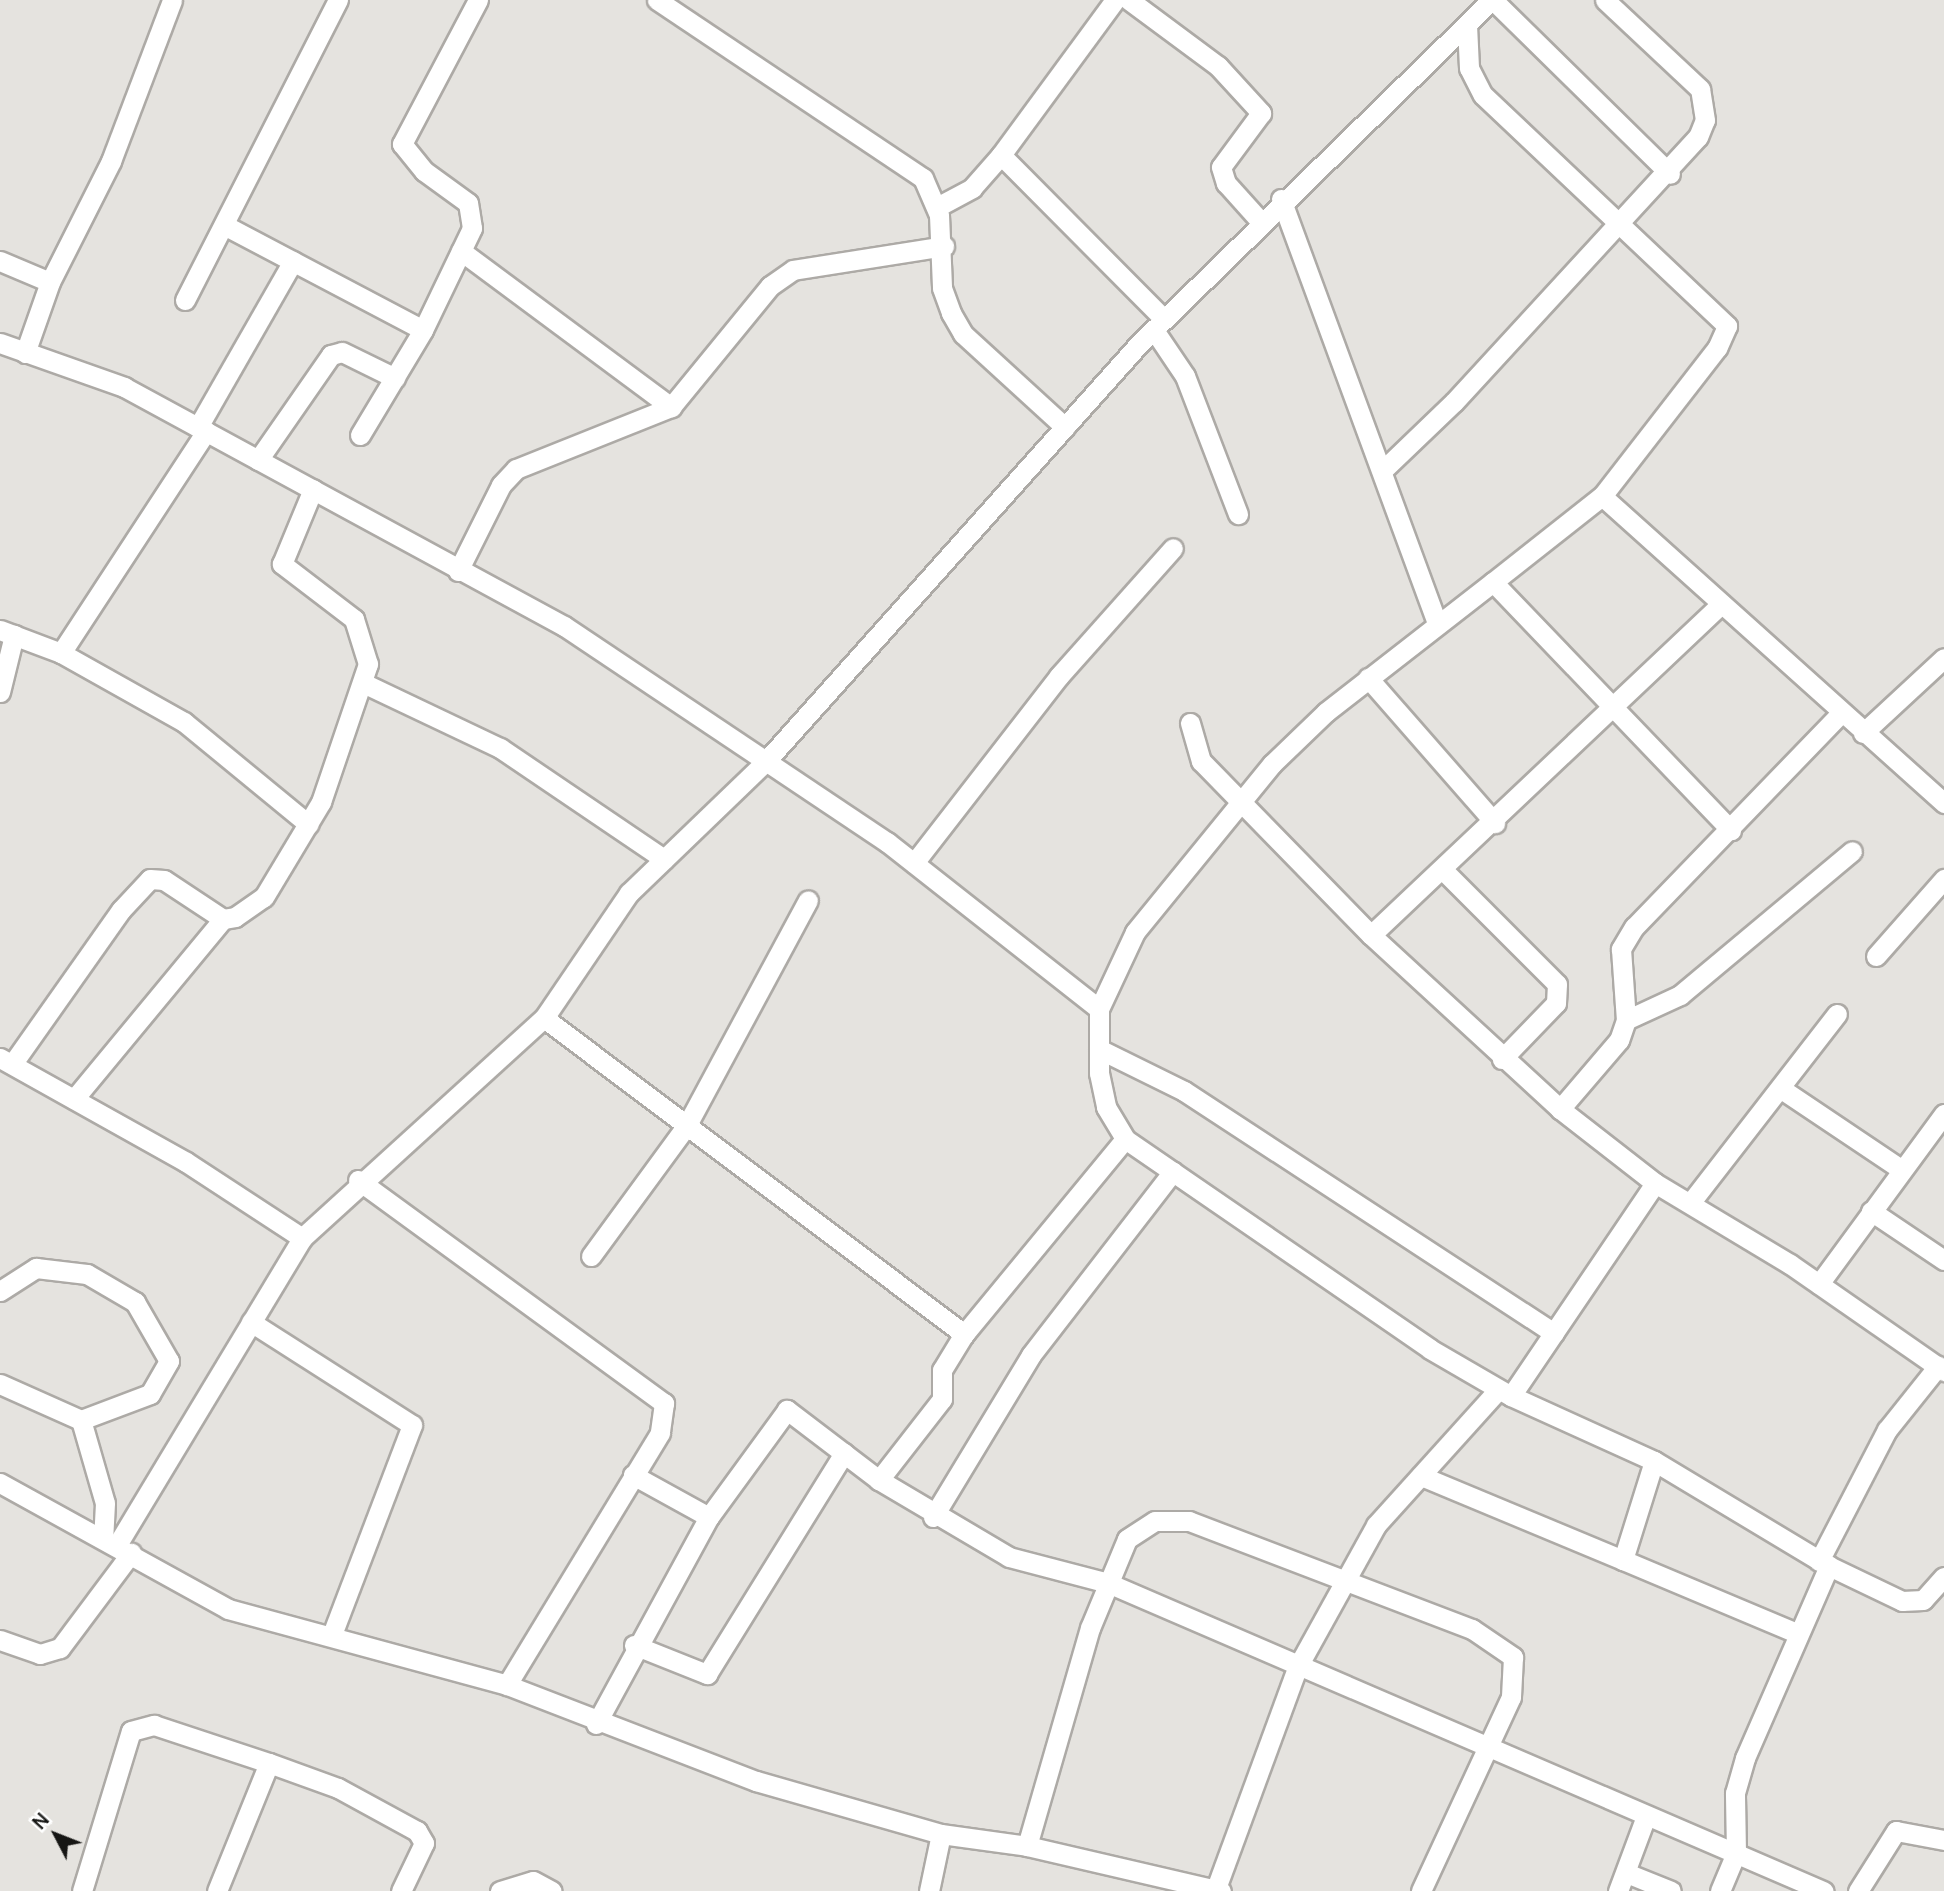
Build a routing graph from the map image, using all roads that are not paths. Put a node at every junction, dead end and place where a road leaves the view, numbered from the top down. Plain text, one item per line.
1 (172, 0) edge
2 (338, 0) edge
3 (478, 0) edge
4 (657, 0) edge
5 (1115, 0) edge
6 (1129, 0) edge
7 (1492, 0) edge
8 (1605, 0) edge
9 (1467, 25) junction
10 (1001, 155) junction
11 (1670, 174) junction
12 (1281, 199) junction
13 (937, 207) junction
14 (1261, 222) junction
15 (1616, 224) junction
16 (224, 225) junction
17 (944, 246) junction
18 (461, 251) junction
19 (0, 261) edge
20 (293, 261) junction
21 (50, 282) junction
22 (185, 300) dead end
23 (1159, 324) junction
24 (423, 330) junction
25 (0, 344) edge
26 (24, 353) junction
27 (395, 378) junction
28 (671, 407) junction
29 (1065, 427) junction
30 (202, 429) junction
31 (360, 435) dead end
32 (258, 460) junction
33 (1383, 470) junction
34 (313, 488) junction
35 (1602, 496) junction
36 (1238, 514) dead end
37 (1173, 548) dead end
38 (458, 571) junction
39 (1493, 582) junction
40 (1721, 604) junction
41 (1437, 623) junction
42 (7, 633) edge
43 (61, 653) junction
44 (1944, 657) edge
45 (1368, 678) junction
46 (363, 683) junction
47 (0, 692) edge
48 (1612, 712) junction
49 (1840, 714) junction
50 (1190, 723) dead end
51 (1863, 733) junction
52 (767, 760) junction
53 (1244, 801) junction
54 (1944, 803) edge
55 (1495, 823) junction
56 (308, 824) junction
57 (1731, 830) junction
58 (1852, 851) dead end
59 (664, 859) junction
60 (914, 863) junction
61 (1443, 870) junction
62 (1944, 879) edge
63 (808, 900) dead end
64 (223, 919) junction
65 (1371, 935) junction
66 (1876, 956) dead end
67 (1100, 1009) junction
68 (1837, 1014) dead end
69 (544, 1018) junction
70 (1626, 1020) junction
71 (1099, 1049) junction
72 (1502, 1059) junction
73 (6, 1061) edge
74 (1780, 1088) junction
75 (74, 1099) junction
76 (1560, 1109) junction
77 (1944, 1114) edge
78 (687, 1125) junction
79 (1125, 1139) junction
80 (1902, 1170) junction
81 (1173, 1171) junction
82 (358, 1180) junction
83 (1655, 1183) junction
84 (1691, 1202) junction
85 (1871, 1211) junction
86 (302, 1238) junction
87 (591, 1256) dead end
88 (1944, 1260) edge
89 (1819, 1284) junction
90 (0, 1291) edge
91 (251, 1322) junction
92 (1553, 1333) junction
93 (964, 1334) junction
94 (1941, 1368) edge
95 (0, 1384) edge
96 (1505, 1393) junction
97 (82, 1420) junction
98 (844, 1453) junction
99 (1654, 1461) junction
100 (633, 1475) junction
101 (1421, 1476) junction
102 (879, 1480) junction
103 (0, 1483) edge
104 (709, 1517) junction
105 (933, 1517) junction
106 (117, 1545) junction
107 (1623, 1560) junction
108 (1824, 1563) junction
109 (1944, 1577) edge
110 (1346, 1579) junction
111 (1108, 1583) junction
112 (1797, 1633) junction
113 (332, 1635) junction
114 (0, 1640) edge
115 (634, 1645) junction
116 (1298, 1666) junction
117 (507, 1685) junction
118 (596, 1724) junction
119 (1488, 1748) junction
120 (269, 1763) junction
121 (1646, 1816) junction
122 (941, 1834) junction
123 (1944, 1840) edge
124 (1027, 1846) junction
125 (1736, 1853) junction
126 (1624, 1883) edge
127 (82, 1891) edge
128 (217, 1891) edge
129 (401, 1891) edge
130 (500, 1891) edge
131 (552, 1891) edge
132 (929, 1891) edge
133 (1217, 1891) edge
134 (1421, 1891) edge
135 (1671, 1891) edge
136 (1720, 1891) edge
137 (1823, 1891) edge
138 (1858, 1891) edge

1 - 21 street
2 - 16 street
3 - 18 street
4 - 13 street
5 - 10 street
6 - 14 street
7 - 9 street
7 - 11 street
8 - 11 street
9 - 12 street
9 - 15 street
10 - 13 street
10 - 23 street
11 - 15 street
12 - 14 street
12 - 33 street
13 - 17 street
14 - 23 street
15 - 33 street
15 - 35 street
16 - 20 street
16 - 22 street
17 - 28 street
17 - 29 street
18 - 24 street
18 - 28 street
19 - 21 street
20 - 24 street
20 - 30 street
21 - 26 street
23 - 29 street
23 - 36 street
24 - 27 street
25 - 26 street
26 - 30 street
27 - 31 street
27 - 32 street
28 - 38 street
29 - 52 street
30 - 32 street
30 - 43 street
32 - 34 street
33 - 41 street
34 - 38 street
34 - 46 street
35 - 39 street
35 - 40 street
37 - 60 street
38 - 52 street
39 - 41 street
39 - 48 street
40 - 48 street
40 - 49 street
41 - 45 street
42 - 43 street
42 - 47 street
43 - 56 street
44 - 51 street
45 - 53 street
45 - 55 street
46 - 56 street
46 - 59 street
48 - 55 street
48 - 57 street
49 - 51 street
49 - 57 street
50 - 53 street
51 - 54 street
52 - 59 street
52 - 60 street
53 - 65 street
53 - 67 street
55 - 61 street
56 - 64 street
57 - 70 street
58 - 70 street
59 - 69 street
60 - 67 street
61 - 65 street
61 - 72 street
62 - 66 street
63 - 78 street
64 - 73 street
64 - 75 street
65 - 72 street
67 - 71 street
68 - 74 street
69 - 78 street
69 - 82 street
70 - 76 street
71 - 79 street
71 - 92 street
72 - 76 street
73 - 75 street
74 - 80 street
74 - 84 street
75 - 86 street
76 - 83 street
77 - 80 street
78 - 87 street
78 - 93 street
79 - 81 street
79 - 93 street
80 - 85 street
81 - 96 street
81 - 105 street
82 - 86 street
82 - 100 street
83 - 84 street
83 - 92 street
84 - 89 street
85 - 88 street
85 - 89 street
86 - 91 street
89 - 94 street
90 - 97 street
91 - 106 street
91 - 113 street
92 - 96 street
93 - 102 street
94 - 108 street
95 - 97 street
96 - 99 street
96 - 101 street
97 - 106 street
98 - 102 street
98 - 104 street
98 - 115 street
99 - 107 street
99 - 108 street
100 - 104 street
100 - 117 street
101 - 107 street
101 - 110 street
102 - 105 street
103 - 106 street
104 - 115 street
105 - 111 street
106 - 113 street
106 - 114 street
107 - 112 street
108 - 109 street
108 - 112 street
110 - 111 street
110 - 116 street
110 - 119 street
111 - 116 street
111 - 124 street
112 - 125 street
113 - 117 street
115 - 118 street
116 - 119 street
116 - 133 street
117 - 118 street
118 - 122 street
119 - 121 street
119 - 134 street
120 - 127 street
120 - 128 street
120 - 129 street
121 - 125 street
121 - 126 street
122 - 124 street
122 - 132 street
123 - 138 street
124 - 133 street
125 - 136 street
125 - 137 street
126 - 135 street
130 - 131 street

